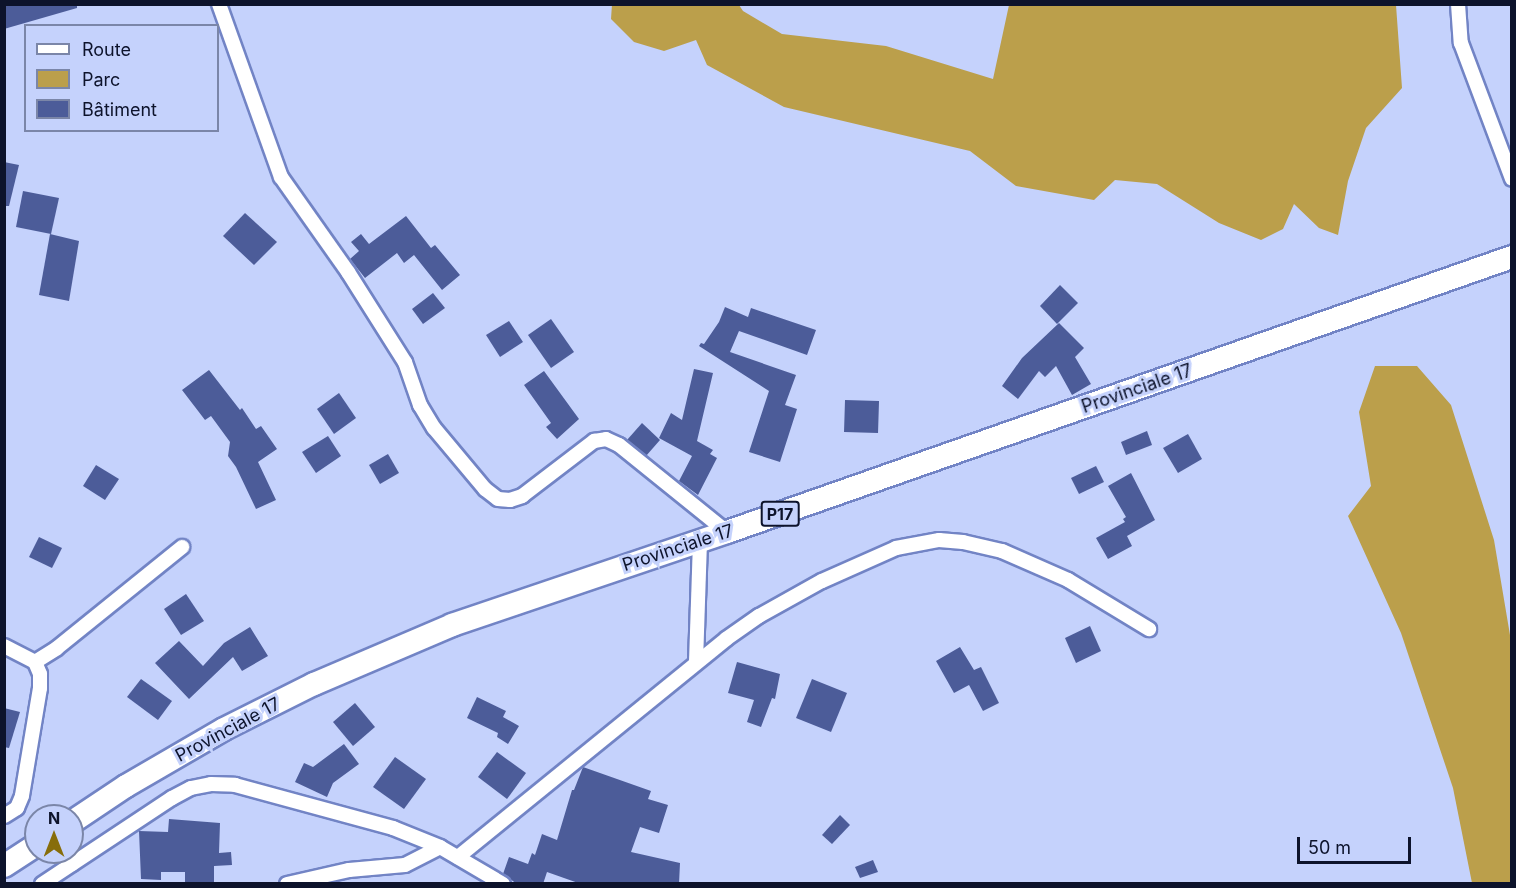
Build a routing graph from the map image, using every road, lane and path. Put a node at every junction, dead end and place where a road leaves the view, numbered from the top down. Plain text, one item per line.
1 (219, 4) edge
2 (1458, 4) edge
3 (1512, 179) edge
4 (1512, 257) edge
5 (727, 532) junction
6 (700, 541) junction
7 (182, 547) dead end
8 (1149, 629) dead end
9 (4, 646) edge
10 (35, 662) junction
11 (696, 662) junction
12 (84, 814) edge
13 (4, 816) edge
14 (440, 847) junction
15 (24, 853) edge
16 (84, 856) edge
17 (458, 857) junction
18 (72, 864) edge
19 (4, 866) edge
20 (42, 884) edge
21 (287, 884) edge
22 (503, 884) edge

1 - 5 street
2 - 3 street
4 - 5 main road, Provinciale 17 / P17
5 - 6 main road, Provinciale 17 / P17
6 - 11 street
6 - 12 main road, Provinciale 17 / P17
7 - 10 street
8 - 11 street
9 - 10 street
10 - 13 street
11 - 17 street
14 - 16 street
14 - 17 street
14 - 21 street
15 - 19 main road
17 - 22 street
18 - 20 street

